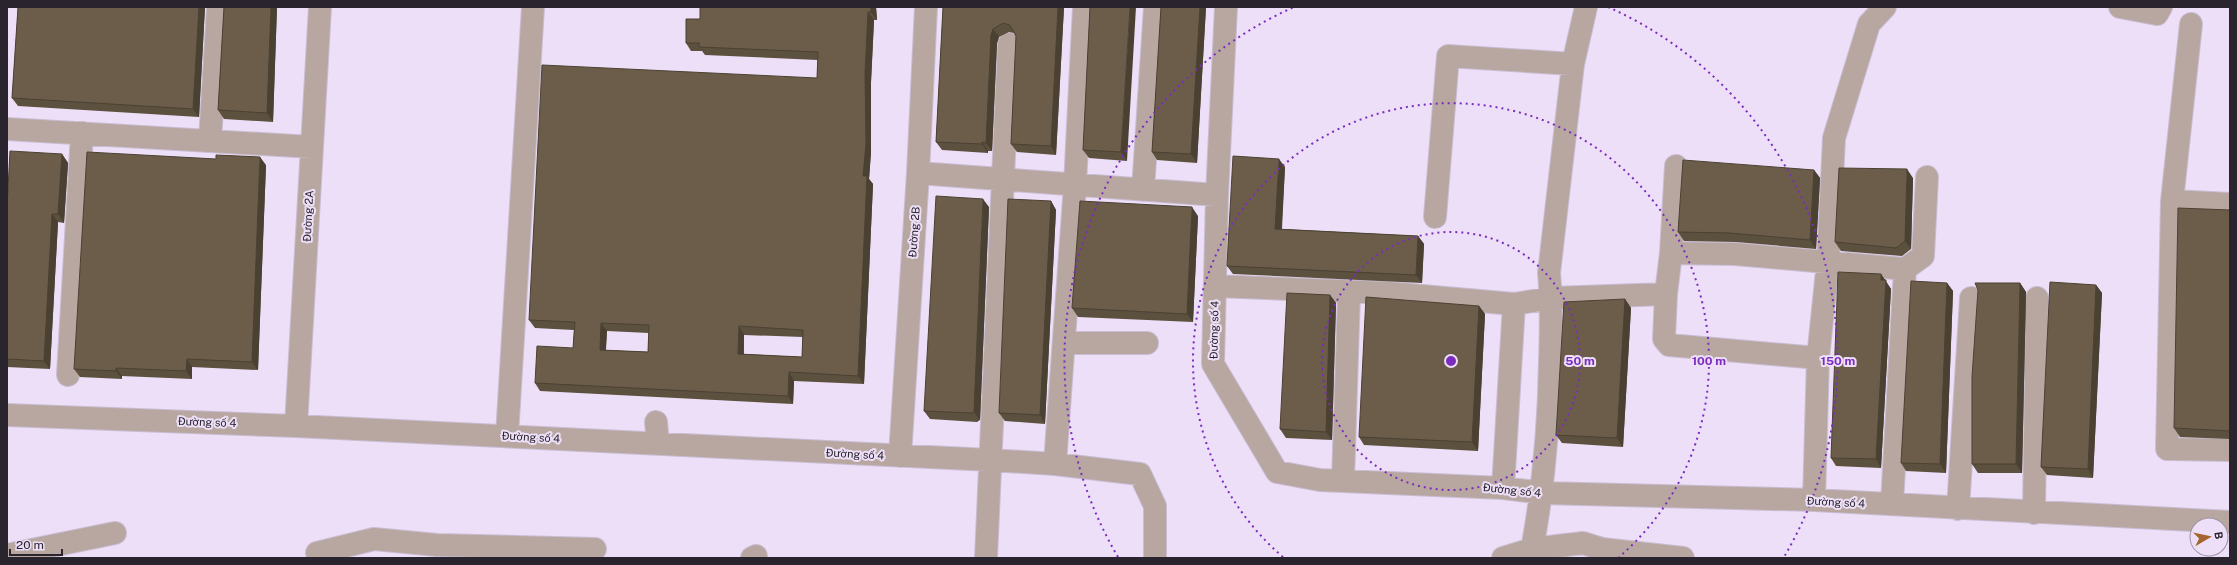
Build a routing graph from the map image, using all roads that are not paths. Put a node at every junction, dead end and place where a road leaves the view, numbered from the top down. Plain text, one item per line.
1 (218, 7) edge
2 (320, 7) edge
3 (533, 7) edge
4 (926, 7) edge
5 (1084, 7) edge
6 (1155, 7) edge
7 (1226, 7) edge
8 (1586, 7) edge
9 (1885, 7) edge
10 (2120, 7) edge
11 (2161, 7) edge
12 (2191, 24) dead end
13 (1009, 44) dead end
14 (1573, 64) junction
15 (7, 129) edge
16 (82, 133) junction
17 (210, 141) junction
18 (312, 147) junction
19 (1676, 166) dead end
20 (918, 173) junction
21 (1927, 177) dead end
22 (1003, 179) junction
23 (1075, 185) junction
24 (1143, 190) junction
25 (1217, 195) junction
26 (2172, 201) junction
27 (2230, 204) edge
28 (1435, 217) dead end
29 (1671, 253) junction
30 (1828, 261) junction
31 (1905, 269) junction
32 (1214, 286) junction
33 (1349, 293) junction
34 (1666, 294) junction
35 (1552, 298) junction
36 (1970, 298) dead end
37 (2037, 298) dead end
38 (1514, 304) junction
39 (1064, 343) junction
40 (1147, 343) dead end
41 (1818, 358) junction
42 (68, 375) dead end
43 (7, 415) edge
44 (656, 422) dead end
45 (296, 426) junction
46 (507, 436) junction
47 (658, 444) junction
48 (2230, 450) edge
49 (900, 456) junction
50 (990, 460) junction
51 (1055, 464) junction
52 (1343, 481) junction
53 (1503, 488) junction
54 (1542, 493) junction
55 (1814, 500) junction
56 (1892, 504) junction
57 (1958, 509) junction
58 (2034, 513) junction
59 (2230, 522) edge
60 (115, 533) dead end
61 (595, 549) dead end
62 (1532, 549) junction
63 (439, 551) edge
64 (317, 553) dead end
65 (1602, 553) edge
66 (7, 555) edge
67 (986, 558) edge
68 (1155, 558) edge
69 (1504, 558) edge
70 (1683, 558) edge

1 - 17 street
2 - 18 street, Đường 2A
3 - 46 street
4 - 20 street, Đường 2B
5 - 23 street
6 - 24 street
7 - 25 street, Đường số 4
8 - 14 street
9 - 30 street
10 - 11 street
12 - 26 street
13 - 22 street
14 - 28 street
14 - 35 street
15 - 16 street
16 - 17 street
16 - 42 street
17 - 18 street
18 - 45 street, Đường 2A
19 - 29 street
20 - 22 street
20 - 49 street, Đường 2B
21 - 31 street
22 - 23 street
22 - 50 street
23 - 24 street
23 - 39 street
24 - 25 street
25 - 32 street, Đường số 4
26 - 27 street
26 - 48 street
29 - 30 street
29 - 34 street
30 - 31 street
30 - 41 street
31 - 56 street
32 - 33 street
32 - 52 street, Đường số 4
33 - 38 street
33 - 52 street
34 - 35 street
34 - 41 street
35 - 38 street
35 - 54 street
36 - 57 street
37 - 58 street
38 - 53 street
39 - 40 street
39 - 51 street
41 - 55 street
43 - 45 street, Đường số 4
44 - 47 street
45 - 46 street, Đường số 4
46 - 47 street, Đường số 4
47 - 49 street, Đường số 4
49 - 50 street, Đường số 4
50 - 51 street, Đường số 4
50 - 67 street
51 - 68 street, Đường số 4
52 - 53 street, Đường số 4
53 - 54 street, Đường số 4
54 - 55 street, Đường số 4
54 - 62 street
55 - 56 street, Đường số 4
56 - 57 street, Đường số 4
57 - 58 street, Đường số 4
58 - 59 street, Đường số 4
60 - 66 street
61 - 63 street
62 - 65 street
62 - 69 street
63 - 64 street
65 - 70 street

